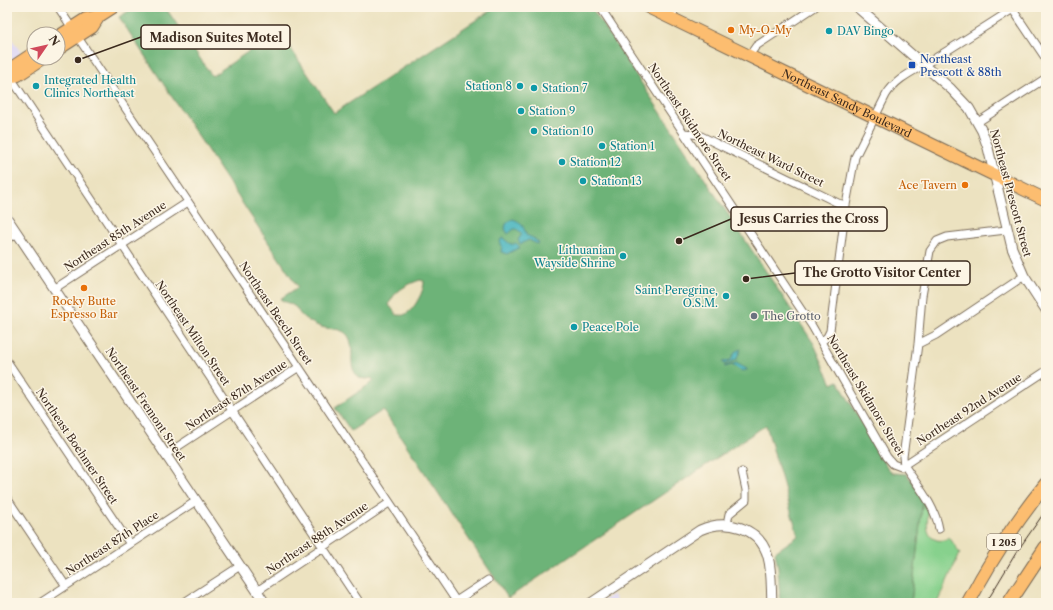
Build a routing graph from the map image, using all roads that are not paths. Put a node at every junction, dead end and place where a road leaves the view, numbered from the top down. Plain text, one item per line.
1 (58, 7) edge
2 (113, 7) edge
3 (600, 7) edge
4 (648, 7) edge
5 (676, 7) edge
6 (815, 7) edge
7 (857, 7) edge
8 (1013, 8) edge
9 (671, 18) junction
10 (75, 32) junction
11 (66, 35) edge
12 (66, 41) edge
13 (749, 56) junction
14 (26, 58) edge
15 (1046, 59) edge
16 (924, 65) junction
17 (32, 66) edge
18 (8, 76) edge
19 (1046, 78) edge
20 (875, 117) junction
21 (978, 122) junction
22 (685, 133) junction
23 (994, 175) junction
24 (1044, 196) edge
25 (188, 202) junction
26 (846, 205) junction
27 (7, 218) edge
28 (1006, 230) junction
29 (17, 232) junction
30 (7, 240) edge
31 (122, 246) junction
32 (1024, 276) junction
33 (54, 289) junction
34 (1046, 310) edge
35 (822, 341) junction
36 (918, 344) junction
37 (7, 361) edge
38 (299, 367) junction
39 (1046, 371) edge
40 (232, 411) junction
41 (165, 455) junction
42 (904, 465) junction
43 (742, 472) dead end
44 (1046, 484) edge
45 (7, 498) edge
46 (196, 501) junction
47 (389, 503) junction
48 (727, 524) junction
49 (938, 529) dead end
50 (130, 544) junction
51 (323, 547) junction
52 (1046, 548) edge
53 (240, 566) junction
54 (488, 580) dead end
55 (66, 586) junction
56 (257, 591) junction
57 (454, 602) edge
58 (40, 603) edge
59 (183, 603) edge
60 (265, 603) edge
61 (360, 603) edge
62 (591, 603) edge
63 (772, 603) edge
64 (968, 603) edge
65 (1009, 603) edge

1 - 10 street, Northeast Beech Street
2 - 10 main road
3 - 22 street, Northeast Skidmore Street
4 - 9 main road, Northeast Sandy Boulevard
5 - 9 street
6 - 13 street
7 - 16 street, Northeast Prescott Street
8 - 15 street
8 - 16 street
9 - 13 main road, Northeast Sandy Boulevard
10 - 11 main road
10 - 12 main road
10 - 25 street, Northeast Beech Street
13 - 20 main road, Northeast Sandy Boulevard
14 - 18 main road
16 - 20 street
16 - 21 street, Northeast Prescott Street
17 - 18 main road
18 - 31 street, Northeast Milton Street
19 - 21 street
20 - 23 main road, Northeast Sandy Boulevard
20 - 26 street
21 - 23 street, Northeast Prescott Street
22 - 26 street, Northeast Ward Street
22 - 35 street, Northeast Skidmore Street
23 - 24 main road, Northeast Sandy Boulevard
23 - 28 street, Northeast Prescott Street
25 - 31 street, Northeast 85th Avenue
25 - 38 street, Northeast Beech Street
26 - 35 street
27 - 29 street, Northeast Fremont Street
28 - 32 street, Northeast Prescott Street
28 - 36 street
29 - 30 street
29 - 33 street, Northeast Fremont Street
31 - 33 street, Northeast 85th Avenue
31 - 40 street, Northeast Milton Street
32 - 34 street, Northeast Prescott Street
32 - 36 street
33 - 41 street, Northeast Fremont Street
35 - 42 street, Northeast Skidmore Street
36 - 42 street
37 - 50 street, Northeast Boehmer Street
38 - 40 street, Northeast 87th Avenue
38 - 47 street, Northeast Beech Street
39 - 42 street, Northeast 92nd Avenue
40 - 41 street, Northeast 87th Avenue
40 - 51 street, Northeast Milton Street
41 - 46 street, Northeast Fremont Street
42 - 49 street, Northeast Skidmore Street
43 - 48 street
44 - 64 highway, I 205
45 - 55 street
46 - 50 street, Northeast 87th Place
46 - 53 street, Northeast Fremont Street
47 - 51 street, Northeast 88th Avenue
47 - 57 street, Northeast Beech Street
48 - 62 street
48 - 63 street
50 - 55 street, Northeast 87th Place
51 - 56 street, Northeast 88th Avenue
51 - 61 street, Northeast Milton Street
52 - 65 highway
53 - 56 street, Northeast Fremont Street
53 - 59 street
54 - 57 street
55 - 58 street, Northeast 87th Place
56 - 60 street, Northeast Fremont Street

